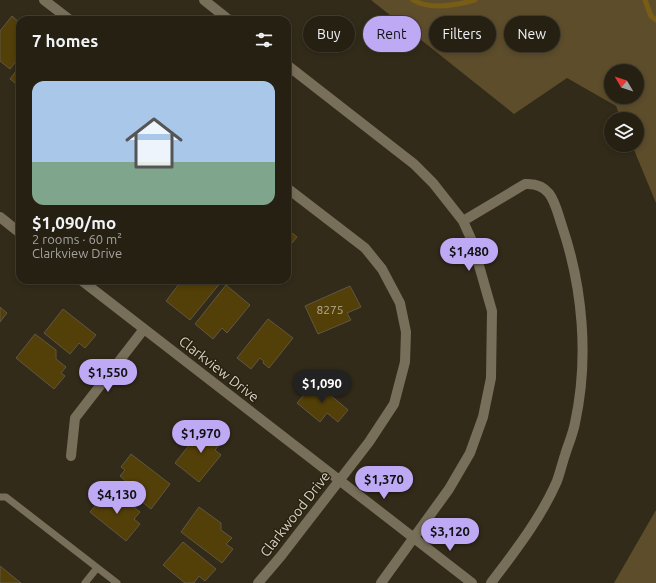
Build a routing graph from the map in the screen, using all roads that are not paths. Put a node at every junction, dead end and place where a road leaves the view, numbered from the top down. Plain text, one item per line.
1 (44, 0) edge
2 (204, 0) edge
3 (65, 16) edge
4 (224, 16) edge
5 (291, 68) edge
6 (291, 191) edge
7 (0, 217) edge
8 (463, 221) junction
9 (16, 230) edge
10 (86, 284) edge
11 (144, 329) junction
12 (71, 456) dead end
13 (340, 480) junction
14 (0, 497) edge
15 (414, 538) junction
16 (97, 568) junction
17 (85, 583) edge
18 (117, 583) edge
19 (258, 583) edge
20 (381, 583) edge
21 (472, 583) edge
22 (491, 583) edge

1 - 3 street
2 - 4 street
5 - 8 street
6 - 13 street, Clarkwood Drive
7 - 9 street
8 - 15 street
8 - 22 street
10 - 11 street, Clarkview Drive
11 - 12 street
11 - 13 street, Clarkview Drive
13 - 15 street, Clarkview Drive
13 - 19 street, Clarkwood Drive
14 - 16 lane
15 - 20 street
15 - 21 street, Clarkview Drive
16 - 17 lane
16 - 18 lane

